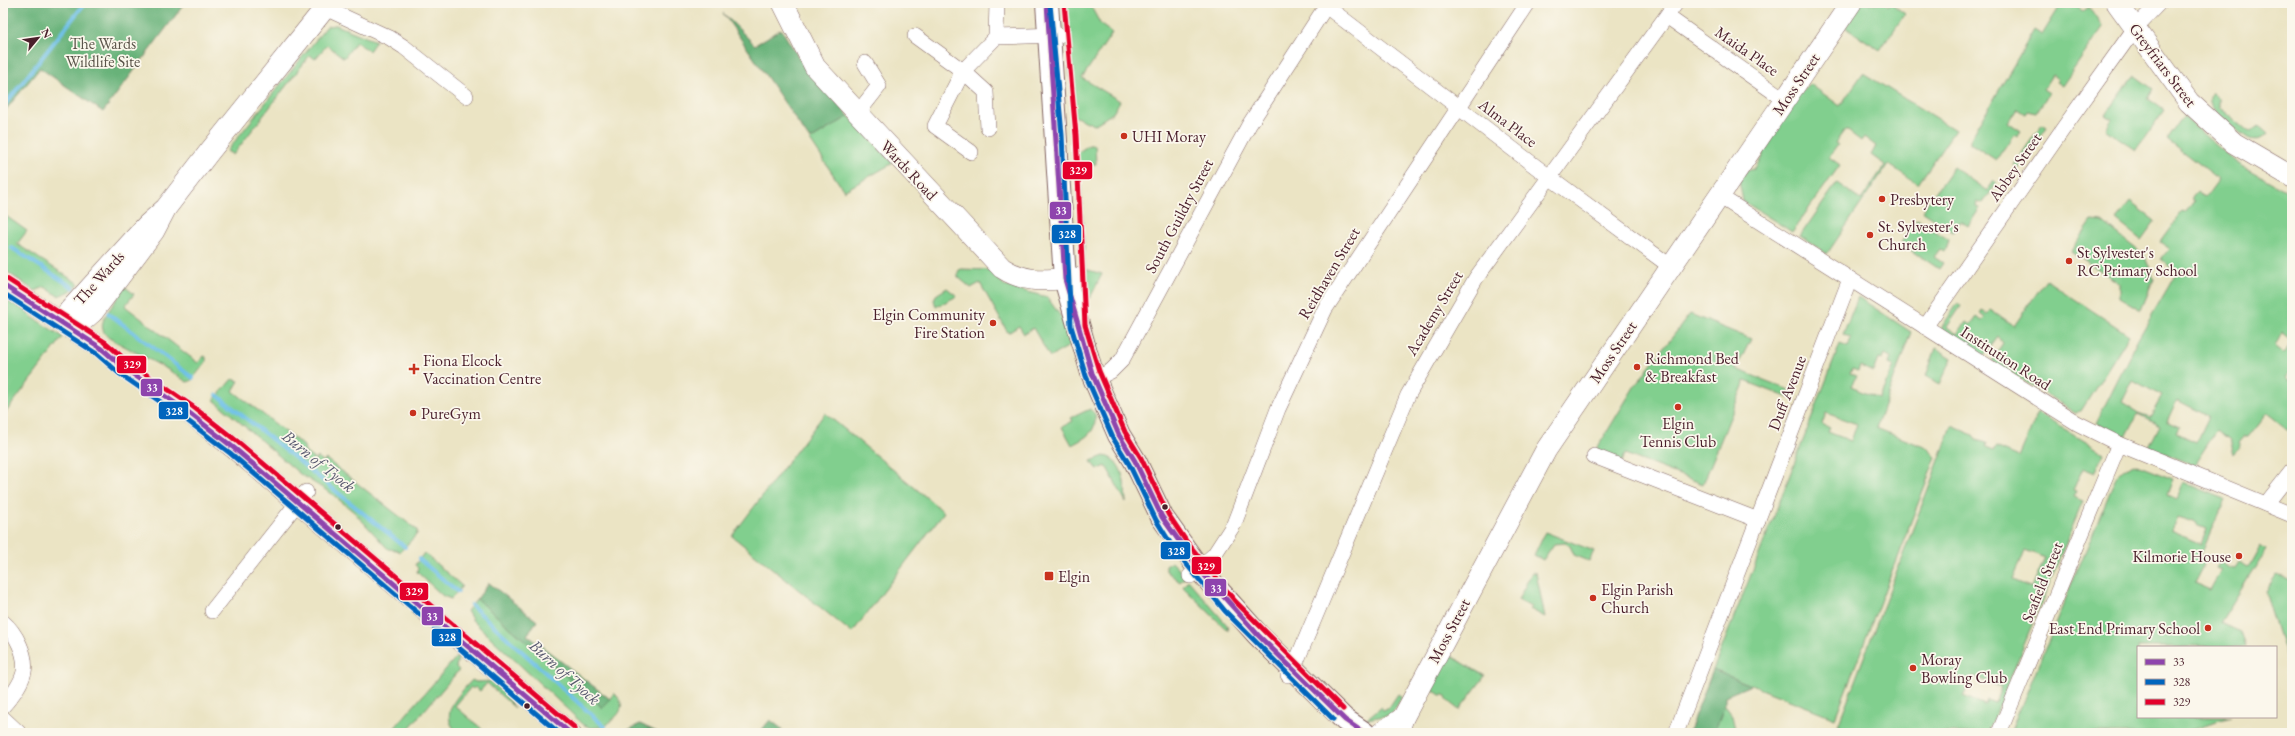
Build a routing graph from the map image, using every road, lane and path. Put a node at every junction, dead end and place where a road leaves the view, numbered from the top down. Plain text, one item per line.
1 (783, 3) edge
2 (997, 3) edge
3 (1047, 3) edge
4 (1057, 3) edge
5 (1528, 3) edge
6 (1676, 3) edge
7 (1851, 3) edge
8 (2117, 3) edge
9 (2159, 3) edge
10 (1327, 4) edge
11 (327, 6) edge
12 (1668, 17) junction
13 (2136, 28) junction
14 (1054, 35) junction
15 (915, 36) dead end
16 (996, 37) junction
17 (865, 63) dead end
18 (963, 71) junction
19 (466, 96) dead end
20 (1785, 100) junction
21 (1459, 108) junction
22 (857, 114) junction
23 (988, 128) dead end
24 (971, 152) dead end
25 (1548, 176) junction
26 (2292, 177) edge
27 (1719, 196) junction
28 (1670, 266) junction
29 (1070, 278) junction
30 (1850, 279) junction
31 (4, 286) edge
32 (69, 317) junction
33 (1925, 327) junction
34 (1095, 379) junction
35 (2119, 444) junction
36 (1594, 456) dead end
37 (2292, 471) edge
38 (303, 498) junction
39 (2266, 504) junction
40 (2292, 515) edge
41 (1758, 520) junction
42 (1195, 573) junction
43 (212, 612) dead end
44 (3, 622) edge
45 (1290, 673) junction
46 (3, 706) edge
47 (3, 718) edge
48 (1400, 725) edge
49 (19, 733) edge
50 (570, 733) edge
51 (1342, 733) edge
52 (1364, 733) edge
53 (1381, 733) edge
54 (1676, 733) edge
55 (1999, 733) edge

1 - 22 street, Wards Road
2 - 16 street
3 - 14 main road
4 - 14 main road
5 - 21 street, Reidhaven Street
6 - 12 street, Academy Street
7 - 20 street, Moss Street
8 - 13 street, Greyfriars Street
9 - 13 street, Abbey Street
10 - 21 street, Alma Place
10 - 34 street, South Guildry Street
11 - 19 street
11 - 32 street, The Wards
12 - 20 street, Maida Place
12 - 25 street, Academy Street
13 - 26 street, Greyfriars Street
13 - 33 street, Abbey Street
14 - 16 street
14 - 29 main road
15 - 18 street
16 - 18 street
17 - 22 street
18 - 23 street
18 - 24 street
20 - 27 street, Moss Street
21 - 25 street, Alma Place
21 - 42 street, Reidhaven Street
22 - 29 street, Wards Road
25 - 28 street, Alma Place
25 - 45 street, Academy Street
27 - 28 street, Moss Street
27 - 30 street, Institution Road
28 - 48 street, Moss Street
29 - 34 main road
30 - 33 street, Institution Road
30 - 41 street, Duff Avenue
31 - 32 street
32 - 38 street
33 - 35 street, Institution Road
34 - 42 main road
35 - 39 street, Institution Road
35 - 55 street, Seafield Street
36 - 41 street
37 - 39 street
38 - 43 street
38 - 50 street
39 - 40 street, Institution Road
41 - 54 street, Duff Avenue
42 - 45 main road
44 - 46 street
45 - 51 main road
45 - 52 main road
47 - 49 street
48 - 53 street, Moss Street

